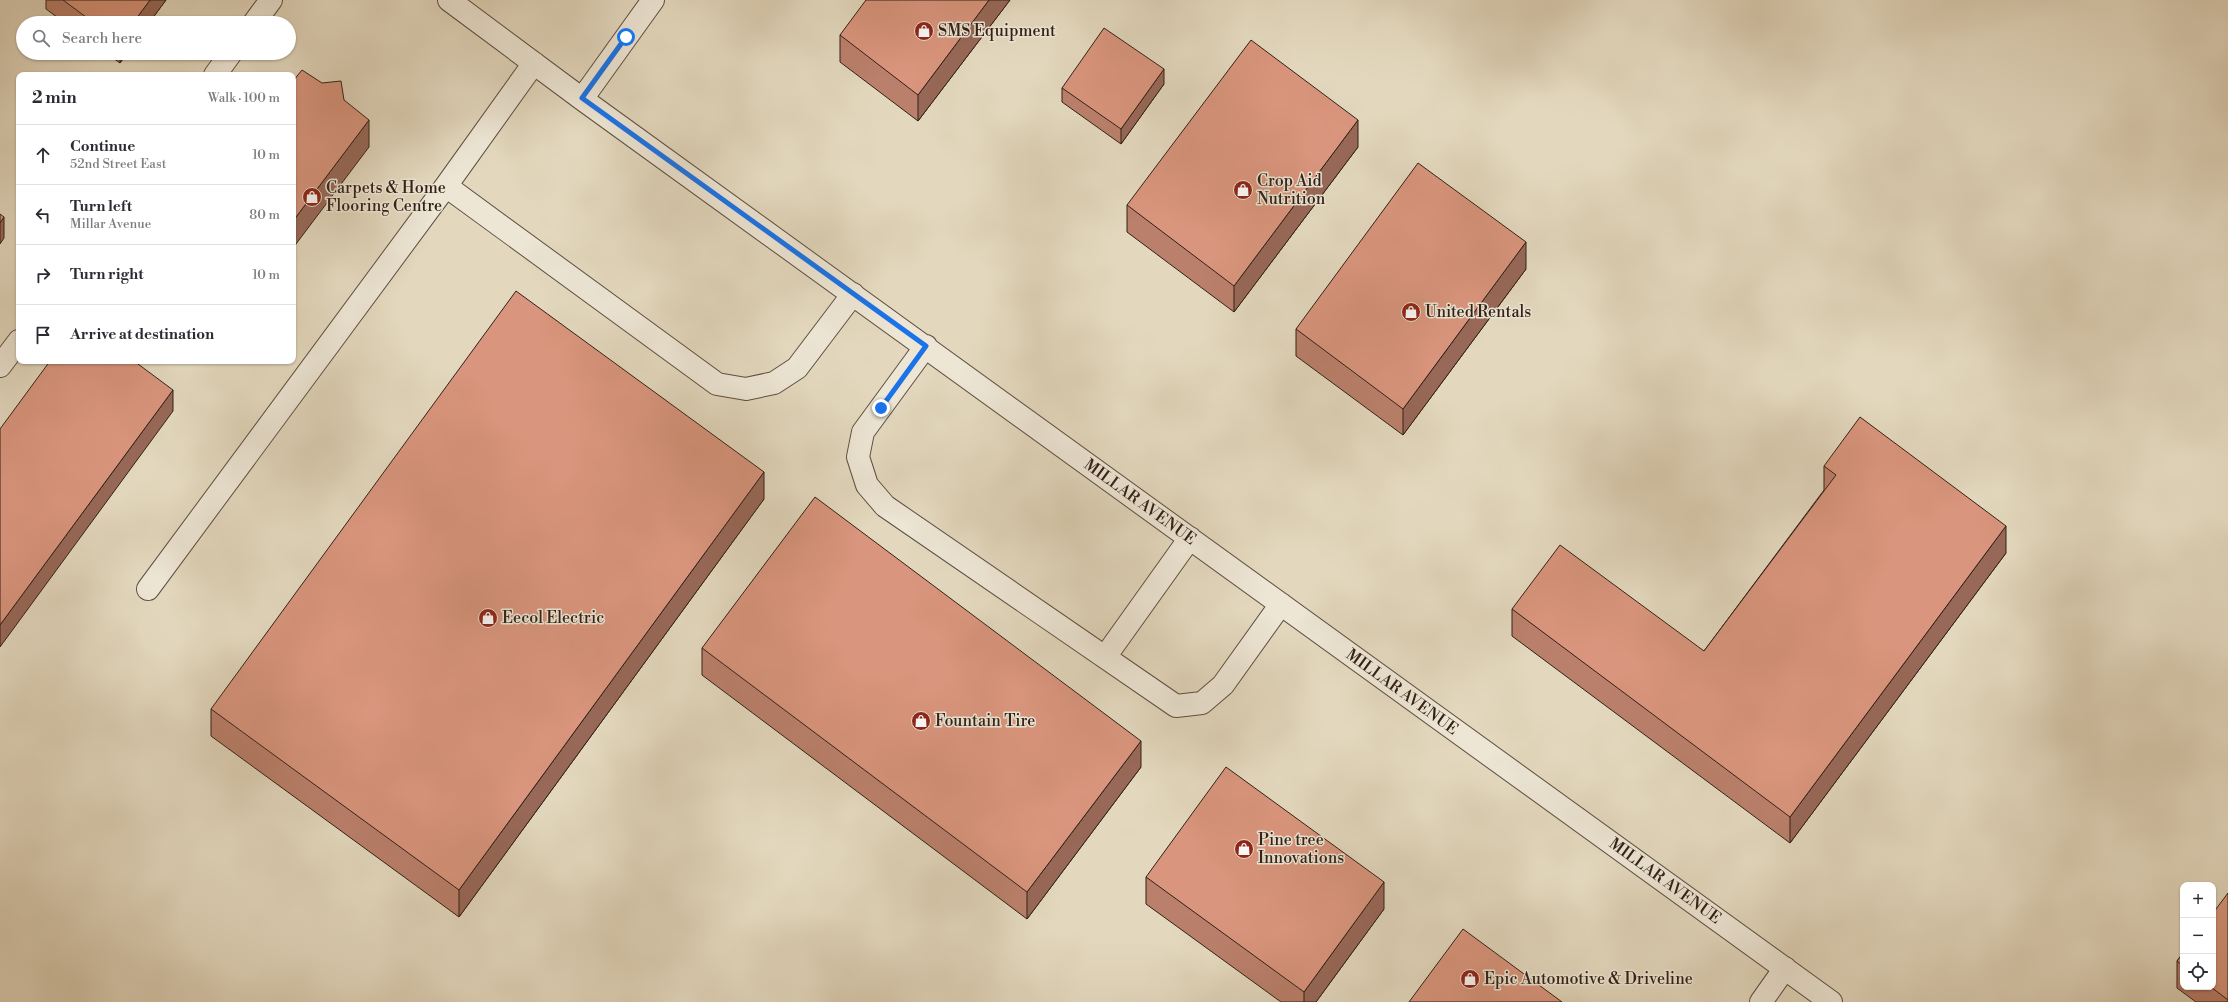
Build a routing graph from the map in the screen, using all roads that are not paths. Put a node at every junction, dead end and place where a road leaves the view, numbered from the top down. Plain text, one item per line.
1 (271, 0) edge
2 (449, 0) edge
3 (653, 0) edge
4 (259, 16) edge
5 (227, 60) edge
6 (534, 63) junction
7 (217, 72) edge
8 (582, 98) junction
9 (446, 186) junction
10 (853, 294) junction
11 (16, 345) edge
12 (926, 346) junction
13 (0, 366) edge
14 (1190, 538) junction
15 (148, 589) dead end
16 (1281, 604) junction
17 (1105, 657) junction
18 (1785, 968) junction
19 (1761, 1002) edge
20 (1831, 1002) edge

1 - 4 street
2 - 6 street, MILLAR AVENUE
3 - 8 street
5 - 7 street
6 - 8 street, MILLAR AVENUE
6 - 9 street
8 - 10 street, MILLAR AVENUE
9 - 10 street
9 - 15 street
10 - 12 street, MILLAR AVENUE
11 - 13 street
12 - 14 street, MILLAR AVENUE
12 - 17 street
14 - 16 street, MILLAR AVENUE
14 - 17 street
16 - 17 street
16 - 18 street, MILLAR AVENUE
18 - 19 street
18 - 20 street, MILLAR AVENUE

